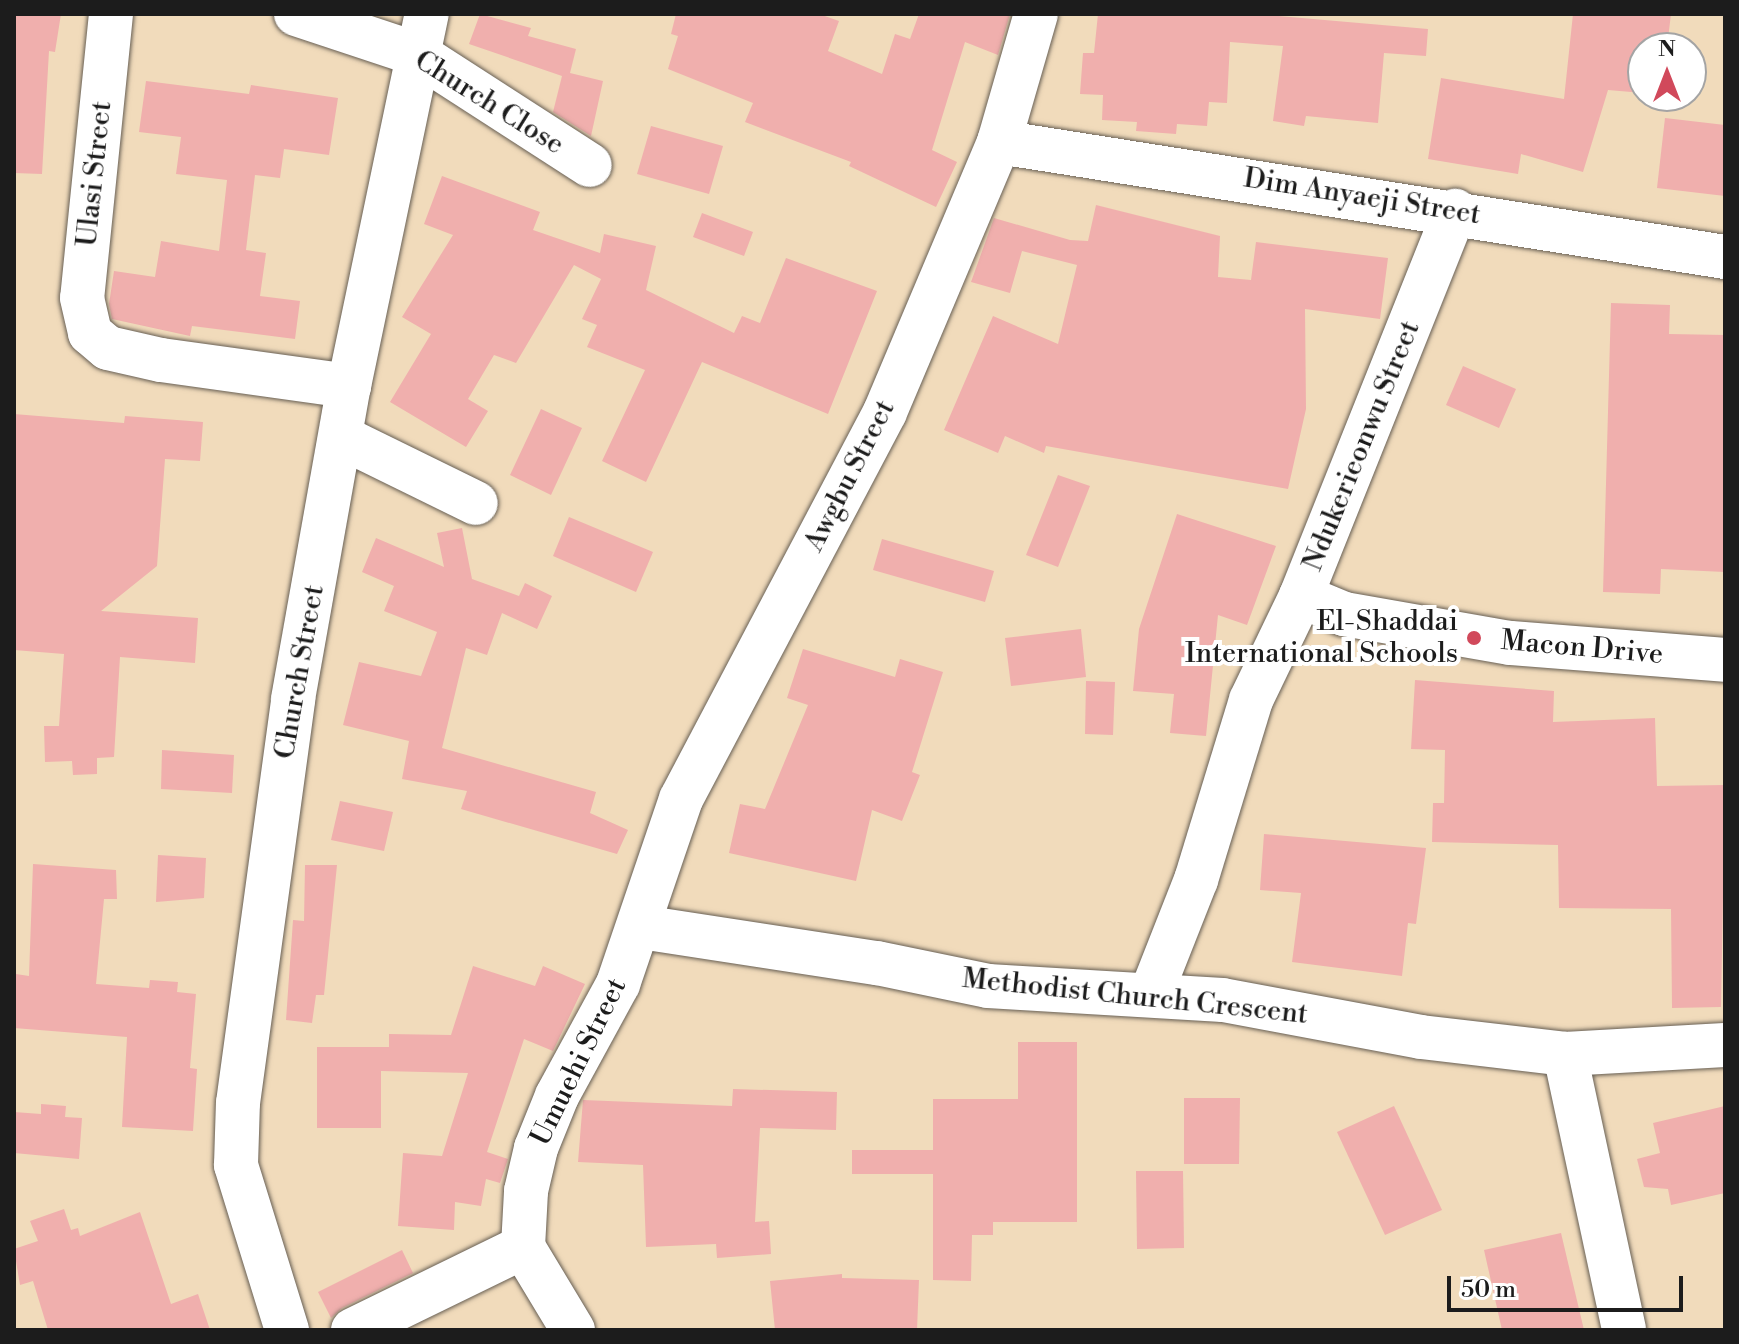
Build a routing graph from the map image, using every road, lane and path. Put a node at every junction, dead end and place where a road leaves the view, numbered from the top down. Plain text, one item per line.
1 (111, 14) edge
2 (296, 14) edge
3 (1036, 14) edge
4 (423, 34) edge
5 (999, 142) junction
6 (590, 165) dead end
7 (1455, 211) junction
8 (1725, 257) edge
9 (349, 386) junction
10 (341, 437) junction
11 (476, 503) dead end
12 (1301, 596) junction
13 (1725, 660) edge
14 (641, 927) junction
15 (1151, 994) junction
16 (1725, 1045) edge
17 (1565, 1054) junction
18 (523, 1247) junction
19 (287, 1330) edge
20 (353, 1330) edge
21 (573, 1330) edge
22 (1624, 1330) edge

1 - 9 street, Ulasi Street
2 - 4 street, Church Close
3 - 5 street, Awgbu Street
4 - 6 street, Church Close
4 - 9 street, Church Street
5 - 7 street, Dim Anyaeji Street
5 - 14 street, Awgbu Street
7 - 8 street, Dim Anyaeji Street
7 - 12 street, Ndukerieonwu Street
9 - 10 street, Church Street
10 - 11 street
10 - 19 street, Church Street
12 - 13 street, Macon Drive
12 - 15 street, Ndukerieonwu Street
14 - 15 street, Methodist Church Crescent
14 - 18 street, Umuehi Street
15 - 17 street, Methodist Church Crescent
16 - 17 street, Methodist Church Crescent
17 - 22 street
18 - 20 street
18 - 21 street

